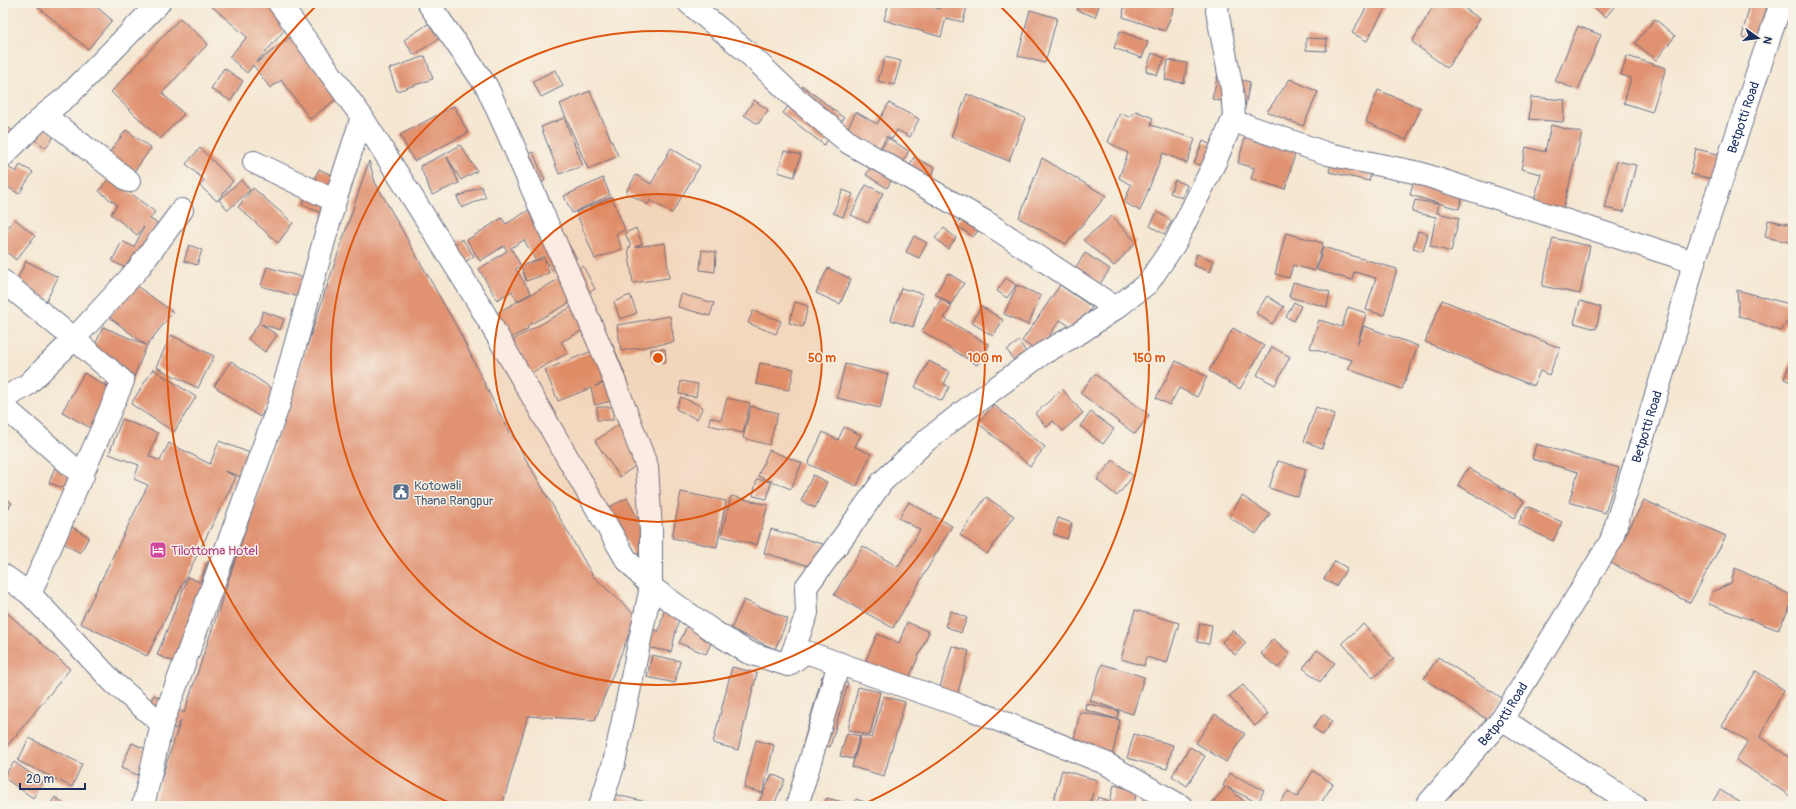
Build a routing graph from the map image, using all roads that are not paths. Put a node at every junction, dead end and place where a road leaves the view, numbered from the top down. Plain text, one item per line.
1 (159, 3) edge
2 (279, 3) edge
3 (428, 3) edge
4 (689, 3) edge
5 (1218, 3) edge
6 (1781, 3) edge
7 (44, 115) junction
8 (362, 117) junction
9 (1245, 125) dead end
10 (3, 156) edge
11 (254, 162) dead end
12 (129, 181) dead end
13 (335, 201) junction
14 (182, 210) dead end
15 (1694, 262) junction
16 (3, 281) edge
17 (1116, 308) junction
18 (74, 339) junction
19 (3, 399) edge
20 (3, 406) edge
21 (82, 476) junction
22 (3, 575) edge
23 (651, 586) junction
24 (30, 594) junction
25 (839, 663) junction
26 (788, 665) junction
27 (1502, 719) junction
28 (162, 724) junction
29 (143, 806) edge
30 (600, 806) edge
31 (797, 806) edge
32 (1181, 806) edge
33 (1426, 806) edge
34 (1636, 806) edge

1 - 7 street
2 - 8 street
3 - 23 street
4 - 17 street
5 - 17 street
6 - 15 street, Betpotti Road
7 - 10 street
7 - 12 street
8 - 13 street
8 - 23 street
9 - 15 street
11 - 13 street
13 - 28 street
14 - 18 street
15 - 27 street, Betpotti Road
16 - 18 street
17 - 26 street
18 - 19 street
18 - 21 street
20 - 21 street
21 - 24 street
22 - 24 street
23 - 26 street
23 - 30 street
24 - 28 street
25 - 26 street
25 - 31 street
25 - 32 street
27 - 33 street, Betpotti Road
27 - 34 street
28 - 29 street

